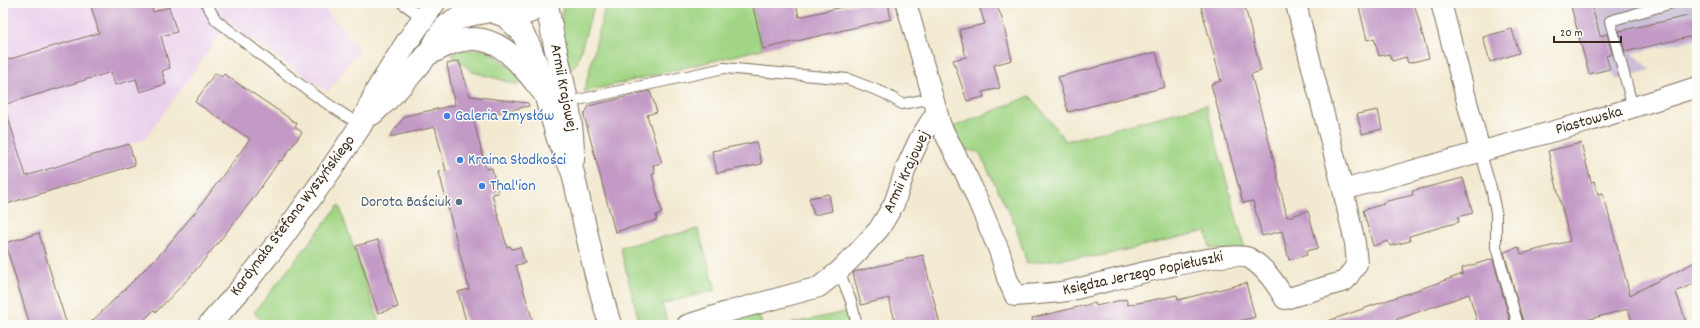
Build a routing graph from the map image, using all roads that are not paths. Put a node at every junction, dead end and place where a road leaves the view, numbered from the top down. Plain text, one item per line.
1 (206, 3) edge
2 (402, 3) edge
3 (543, 3) edge
4 (547, 3) edge
5 (906, 3) edge
6 (1441, 3) edge
7 (1672, 3) edge
8 (1296, 4) dead end
9 (428, 10) edge
10 (490, 10) edge
11 (428, 54) junction
12 (1697, 87) edge
13 (544, 93) junction
14 (569, 102) junction
15 (935, 104) junction
16 (1633, 108) junction
17 (361, 125) junction
18 (1480, 151) junction
19 (573, 174) junction
20 (1343, 190) junction
21 (839, 270) junction
22 (209, 325) edge
23 (610, 325) edge
24 (687, 325) edge
25 (857, 325) edge
26 (1518, 325) edge

1 - 17 lane
2 - 9 lane
3 - 10 street, Kardynała Stefana Wyszyńskiego
4 - 14 street, Armii Krajowej
5 - 15 street
6 - 18 street
7 - 16 lane
8 - 20 street, Księdza Jerzego Popiełuszki
9 - 17 street, Kardynała Stefana Wyszyńskiego
10 - 11 street, Kardynała Stefana Wyszyńskiego
10 - 13 street, Armii Krajowej
11 - 13 street
11 - 17 street, Kardynała Stefana Wyszyńskiego
12 - 16 street, Piastowska
13 - 19 street, Armii Krajowej
14 - 15 lane
14 - 19 street, Armii Krajowej
15 - 20 street, Księdza Jerzego Popiełuszki
15 - 21 street, Armii Krajowej
16 - 18 street, Piastowska
17 - 22 street, Kardynała Stefana Wyszyńskiego
18 - 20 street
18 - 26 lane
19 - 23 street, Armii Krajowej
21 - 24 street, Armii Krajowej
21 - 25 lane

